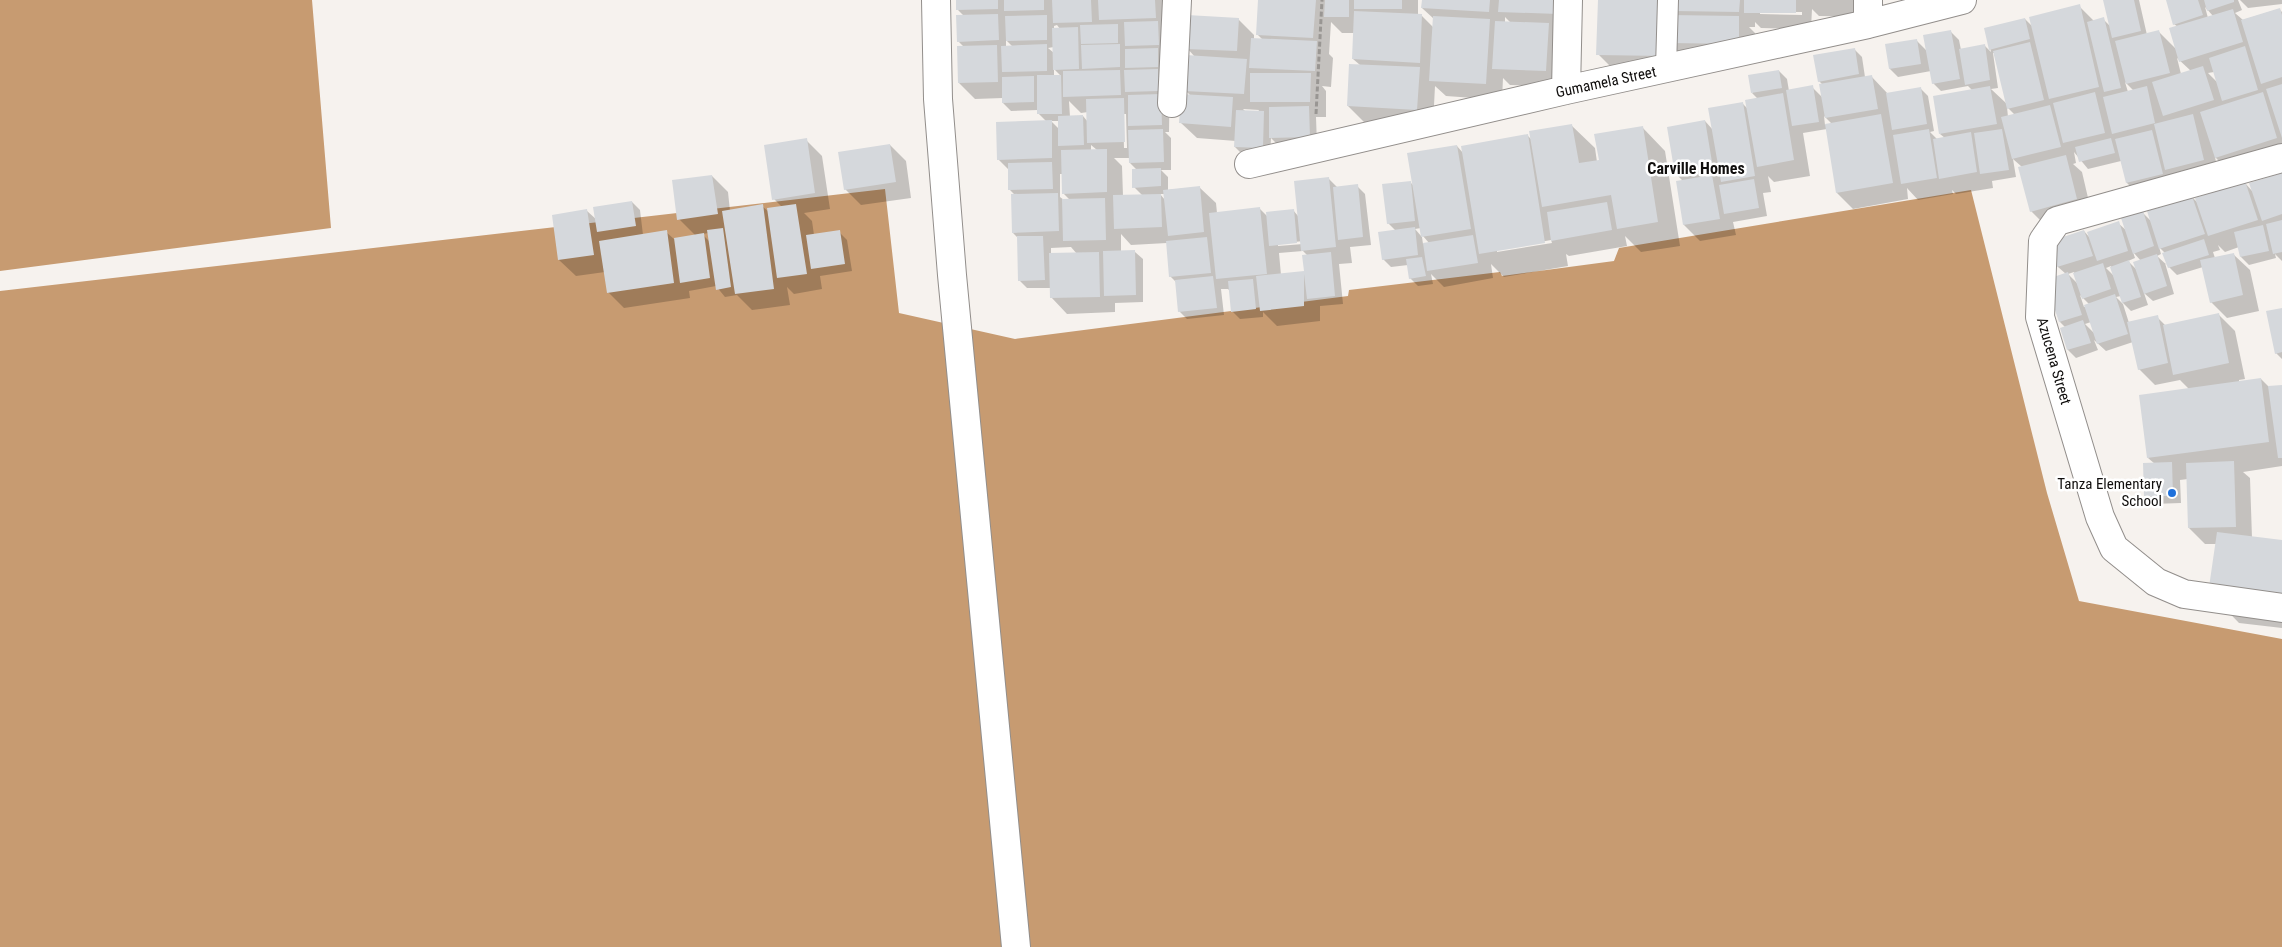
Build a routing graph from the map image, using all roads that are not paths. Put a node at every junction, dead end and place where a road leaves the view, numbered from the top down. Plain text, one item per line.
1 (936, 0) edge
2 (1177, 0) edge
3 (1568, 0) edge
4 (1668, 0) edge
5 (1962, 0) edge
6 (1868, 12) edge
7 (1666, 68) junction
8 (1566, 90) junction
9 (1172, 103) dead end
10 (2282, 158) edge
11 (1249, 164) dead end
12 (2282, 608) edge
13 (1016, 947) edge

1 - 13 street
2 - 9 street
3 - 8 street
4 - 7 lane
5 - 6 street, Gumamela Street
6 - 7 street, Gumamela Street
7 - 8 street, Gumamela Street
8 - 11 street, Gumamela Street
10 - 12 street, Azucena Street

